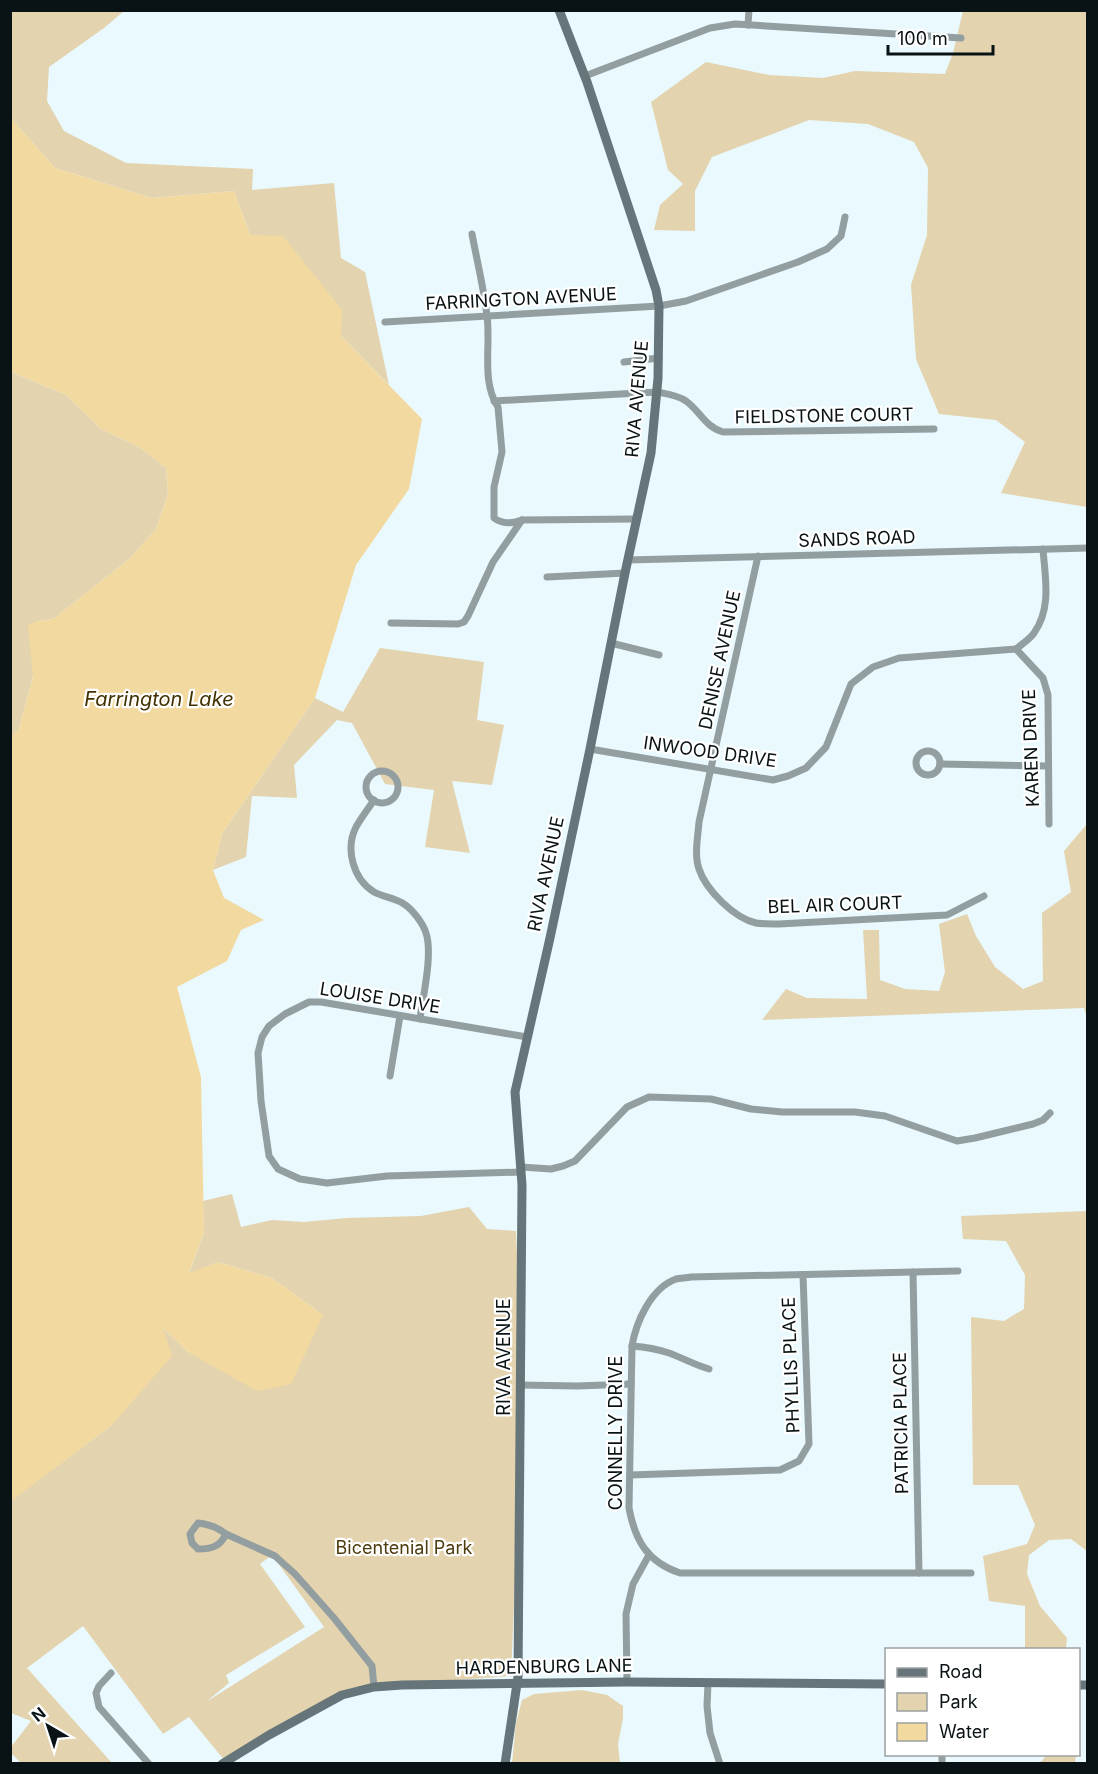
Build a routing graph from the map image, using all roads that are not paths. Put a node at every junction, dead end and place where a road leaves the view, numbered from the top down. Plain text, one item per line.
1 (559, 10) edge
2 (749, 10) edge
3 (748, 25) junction
4 (961, 38) dead end
5 (585, 76) junction
6 (845, 217) dead end
7 (472, 234) dead end
8 (659, 306) junction
9 (487, 316) junction
10 (385, 322) dead end
11 (659, 358) junction
12 (624, 362) dead end
13 (657, 392) junction
14 (494, 401) junction
15 (934, 429) dead end
16 (637, 519) junction
17 (522, 520) junction
18 (1088, 548) edge
19 (1043, 549) junction
20 (758, 556) junction
21 (628, 560) junction
22 (625, 573) junction
23 (547, 577) dead end
24 (391, 623) dead end
25 (611, 643) junction
26 (1016, 649) junction
27 (659, 655) dead end
28 (590, 749) junction
29 (940, 764) dead end
30 (1048, 766) junction
31 (711, 770) junction
32 (374, 800) junction
33 (1049, 824) dead end
34 (984, 896) dead end
35 (400, 1016) junction
36 (420, 1019) junction
37 (527, 1037) junction
38 (390, 1076) dead end
39 (1050, 1113) dead end
40 (521, 1169) junction
41 (958, 1271) dead end
42 (913, 1272) junction
43 (803, 1275) junction
44 (632, 1346) junction
45 (709, 1369) dead end
46 (631, 1384) junction
47 (520, 1385) junction
48 (630, 1475) junction
49 (226, 1534) junction
50 (649, 1554) junction
51 (971, 1572) dead end
52 (919, 1573) junction
53 (111, 1673) dead end
54 (627, 1682) junction
55 (708, 1683) junction
56 (885, 1684) edge
57 (517, 1685) junction
58 (374, 1688) junction
59 (149, 1764) edge
60 (222, 1764) edge
61 (505, 1764) edge
62 (720, 1764) edge

1 - 5 street, RIVA AVENUE
2 - 3 street
3 - 4 street
3 - 5 street
5 - 8 street, RIVA AVENUE
6 - 8 street, FARRINGTON AVENUE
7 - 9 street
8 - 9 street, FARRINGTON AVENUE
8 - 11 street, RIVA AVENUE
9 - 10 street, FARRINGTON AVENUE
9 - 14 street
11 - 12 street
11 - 13 street, RIVA AVENUE
13 - 14 street, FIELDSTONE COURT
13 - 15 street, FIELDSTONE COURT
13 - 16 street, RIVA AVENUE
14 - 17 street
16 - 17 street
16 - 21 street, RIVA AVENUE
17 - 24 street
18 - 19 street, SANDS ROAD
19 - 20 street, SANDS ROAD
19 - 26 street
20 - 21 street, SANDS ROAD
20 - 31 street, DENISE AVENUE
21 - 22 street, RIVA AVENUE
22 - 23 street
22 - 25 street, RIVA AVENUE
25 - 27 street
25 - 28 street, RIVA AVENUE
26 - 30 street, KAREN DRIVE
26 - 31 street, INWOOD DRIVE
28 - 31 street, INWOOD DRIVE
28 - 37 street, RIVA AVENUE
29 - 30 street
30 - 33 street, KAREN DRIVE
31 - 34 street, BEL AIR COURT
32 - 32 street
32 - 36 street
35 - 36 street, LOUISE DRIVE
35 - 38 street
35 - 40 street, LOUISE DRIVE
36 - 37 street, LOUISE DRIVE
37 - 40 street, RIVA AVENUE
39 - 40 street, LOUISE DRIVE
40 - 47 street, RIVA AVENUE
41 - 42 street, CONNELLY DRIVE
42 - 43 street, CONNELLY DRIVE
42 - 52 street, PATRICIA PLACE
43 - 44 street, CONNELLY DRIVE
43 - 48 street, PHYLLIS PLACE
44 - 45 street
44 - 46 street, CONNELLY DRIVE
46 - 47 street
46 - 48 street, CONNELLY DRIVE
47 - 57 street, RIVA AVENUE
48 - 50 street, CONNELLY DRIVE
49 - 49 street
49 - 58 street
50 - 52 street, CONNELLY DRIVE
50 - 54 street
51 - 52 street, CONNELLY DRIVE
53 - 59 street
54 - 55 street, HARDENBURG LANE
54 - 57 street, HARDENBURG LANE
55 - 56 street, HARDENBURG LANE
55 - 62 street
57 - 58 street, HARDENBURG LANE
57 - 61 street, RIVA AVENUE
58 - 60 street, HARDENBURG LANE

